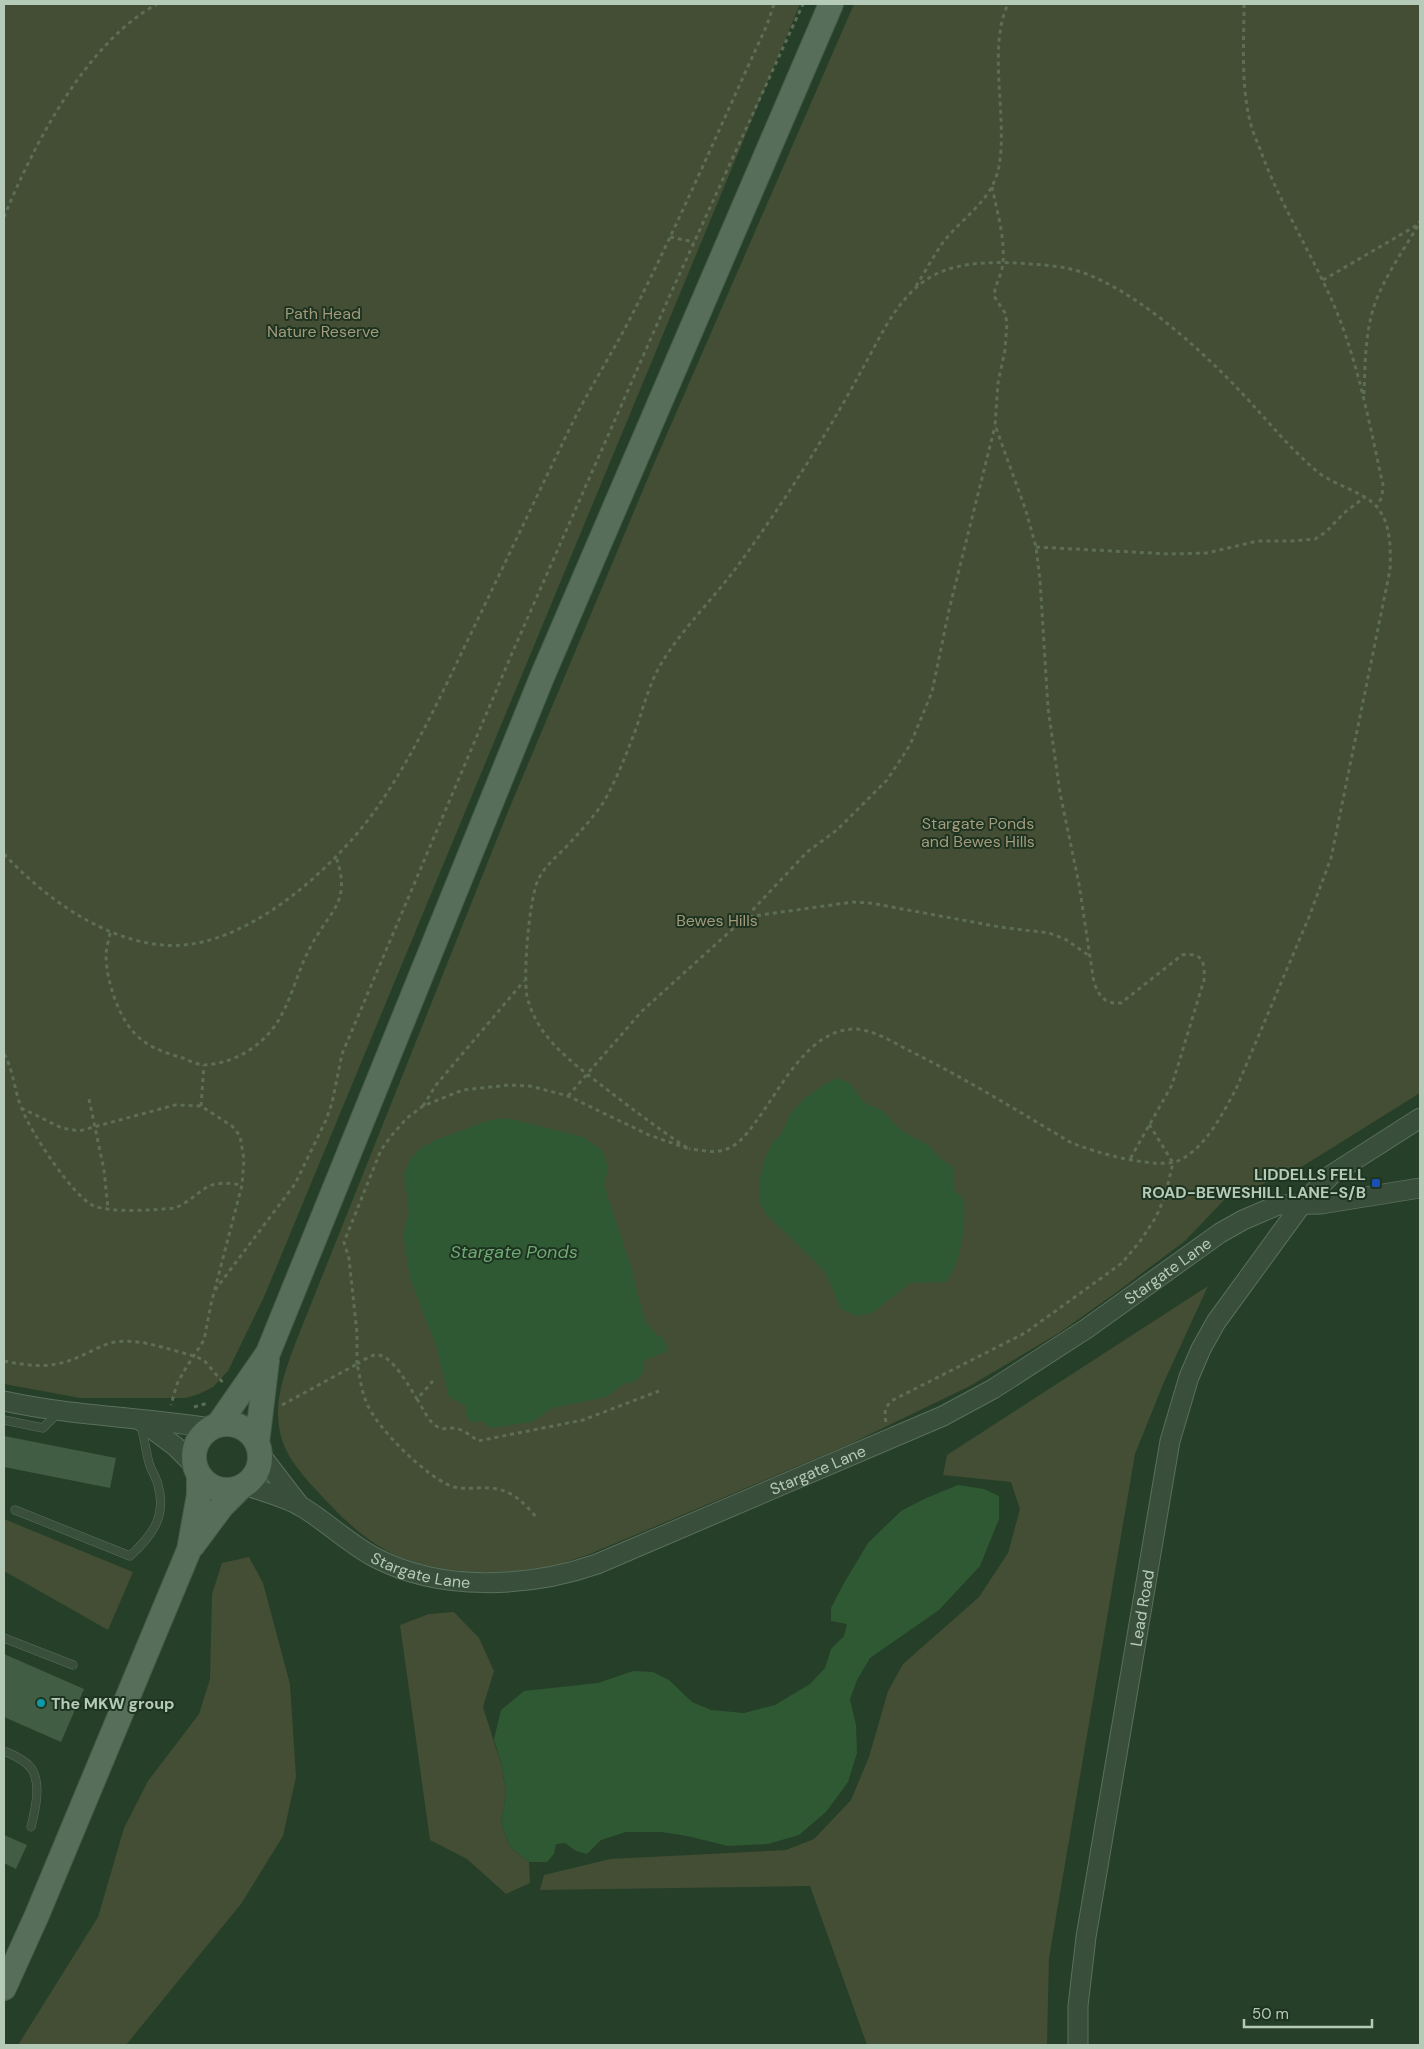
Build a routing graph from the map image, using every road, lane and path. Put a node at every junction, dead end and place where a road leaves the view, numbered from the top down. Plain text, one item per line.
1 (157, 4) edge
2 (774, 4) edge
3 (803, 4) edge
4 (831, 4) edge
5 (1008, 4) edge
6 (1244, 4) edge
7 (992, 187) junction
8 (4, 217) edge
9 (1419, 222) edge
10 (670, 237) junction
11 (694, 242) junction
12 (1003, 262) junction
13 (1323, 280) junction
14 (915, 287) junction
15 (1363, 398) junction
16 (995, 425) junction
17 (1366, 497) junction
18 (1377, 506) junction
19 (1036, 547) junction
20 (4, 854) edge
21 (336, 857) junction
22 (746, 917) junction
23 (110, 932) junction
24 (1089, 955) junction
25 (525, 981) junction
26 (4, 1054) edge
27 (204, 1065) junction
28 (587, 1073) junction
29 (568, 1096) junction
30 (89, 1099) dead end
31 (201, 1106) junction
32 (423, 1106) junction
33 (21, 1108) junction
34 (1420, 1118) edge
35 (1149, 1124) junction
36 (96, 1128) junction
37 (689, 1148) junction
38 (1130, 1159) junction
39 (1173, 1163) junction
40 (242, 1185) junction
41 (1420, 1188) edge
42 (1302, 1204) junction
43 (108, 1209) junction
44 (215, 1290) junction
45 (268, 1353) junction
46 (194, 1356) junction
47 (4, 1360) edge
48 (357, 1364) junction
49 (434, 1381) dead end
50 (228, 1388) dead end
51 (659, 1391) dead end
52 (417, 1399) junction
53 (4, 1402) edge
54 (171, 1406) dead end
55 (279, 1407) dead end
56 (59, 1412) junction
57 (4, 1420) edge
58 (140, 1420) junction
59 (214, 1426) junction
60 (890, 1440) junction
61 (259, 1449) junction
62 (197, 1471) junction
63 (242, 1487) junction
64 (301, 1507) junction
65 (15, 1510) dead end
66 (538, 1519) dead end
67 (189, 1550) junction
68 (4, 1638) edge
69 (73, 1666) dead end
70 (4, 1751) edge
71 (31, 1827) dead end
72 (4, 1988) edge
73 (1078, 2045) edge

1 - 8 path
2 - 10 path
3 - 11 path
4 - 45 main road
5 - 7 path
6 - 13 path
7 - 12 path
7 - 14 path
9 - 13 path
9 - 15 path
10 - 11 path
10 - 21 path
11 - 44 path
12 - 14 path
12 - 16 path
12 - 17 path
13 - 15 path
14 - 25 path
15 - 18 path
16 - 19 path
16 - 22 path
17 - 18 path
17 - 19 path
18 - 39 path
19 - 24 path
20 - 23 path
21 - 23 path
21 - 27 path
22 - 24 path
22 - 28 path
23 - 27 path
24 - 35 path
25 - 28 path
25 - 32 path
26 - 33 path
27 - 31 path
28 - 29 path
28 - 37 path
29 - 32 path
29 - 37 path
30 - 36 path
31 - 36 path
31 - 40 path
32 - 48 path
33 - 36 path
33 - 43 path
34 - 42 street, Lead Road
35 - 38 path
35 - 39 path
36 - 43 path
37 - 38 path
38 - 39 path
39 - 60 path
40 - 43 path
40 - 44 path
41 - 42 street, Stargate Lane
42 - 60 street, Stargate Lane
42 - 73 street, Lead Road
44 - 46 path
45 - 59 main road
45 - 61 main road
46 - 47 path
46 - 50 path
46 - 54 path
48 - 52 path
48 - 55 path
48 - 66 path
49 - 52 path
51 - 52 path
53 - 56 street
56 - 57 lane
56 - 58 street
58 - 59 street
58 - 62 street
58 - 65 lane
59 - 61 main road
59 - 62 main road
60 - 64 street, Stargate Lane
61 - 63 main road
61 - 64 street, Stargate Lane
62 - 63 main road
62 - 67 main road
63 - 64 street, Stargate Lane
63 - 67 main road
67 - 72 main road
68 - 69 lane
70 - 71 lane

